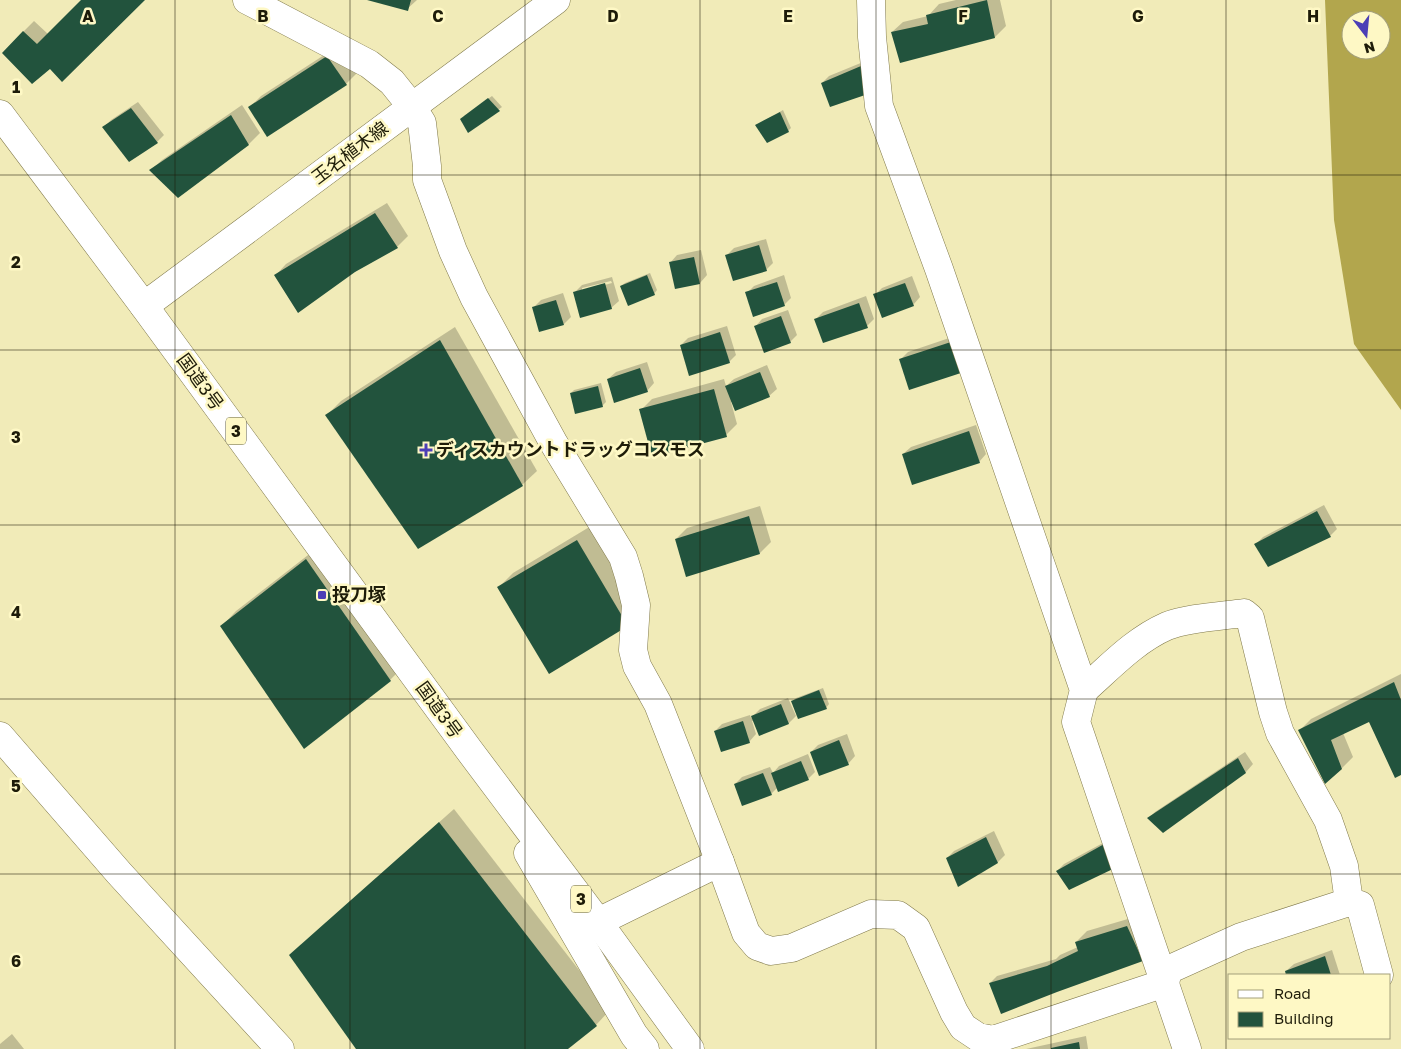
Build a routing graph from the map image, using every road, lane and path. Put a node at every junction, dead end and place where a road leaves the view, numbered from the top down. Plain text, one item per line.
1 (246, 0) edge
2 (556, 0) edge
3 (871, 0) edge
4 (412, 107) junction
5 (0, 114) edge
6 (144, 306) junction
7 (1084, 690) junction
8 (0, 736) edge
9 (469, 750) junction
10 (720, 862) junction
11 (1349, 902) junction
12 (598, 922) junction
13 (1379, 974) edge
14 (1164, 983) junction
15 (639, 1044) edge
16 (280, 1049) edge
17 (690, 1049) edge
18 (1187, 1049) edge

1 - 4 main road
2 - 4 main road, 玉名植木線
3 - 7 main road
4 - 6 main road, 玉名植木線
4 - 10 main road
5 - 6 main road, 国道3号 / 3
6 - 9 main road, 国道3号 / 3
7 - 11 main road
7 - 14 main road
8 - 16 main road
9 - 12 main road, 国道3号 / 3
9 - 15 main road, 国道3号 / 3
10 - 12 main road
10 - 14 main road
11 - 13 main road
11 - 14 main road
12 - 17 main road, 国道3号 / 3
14 - 18 main road

